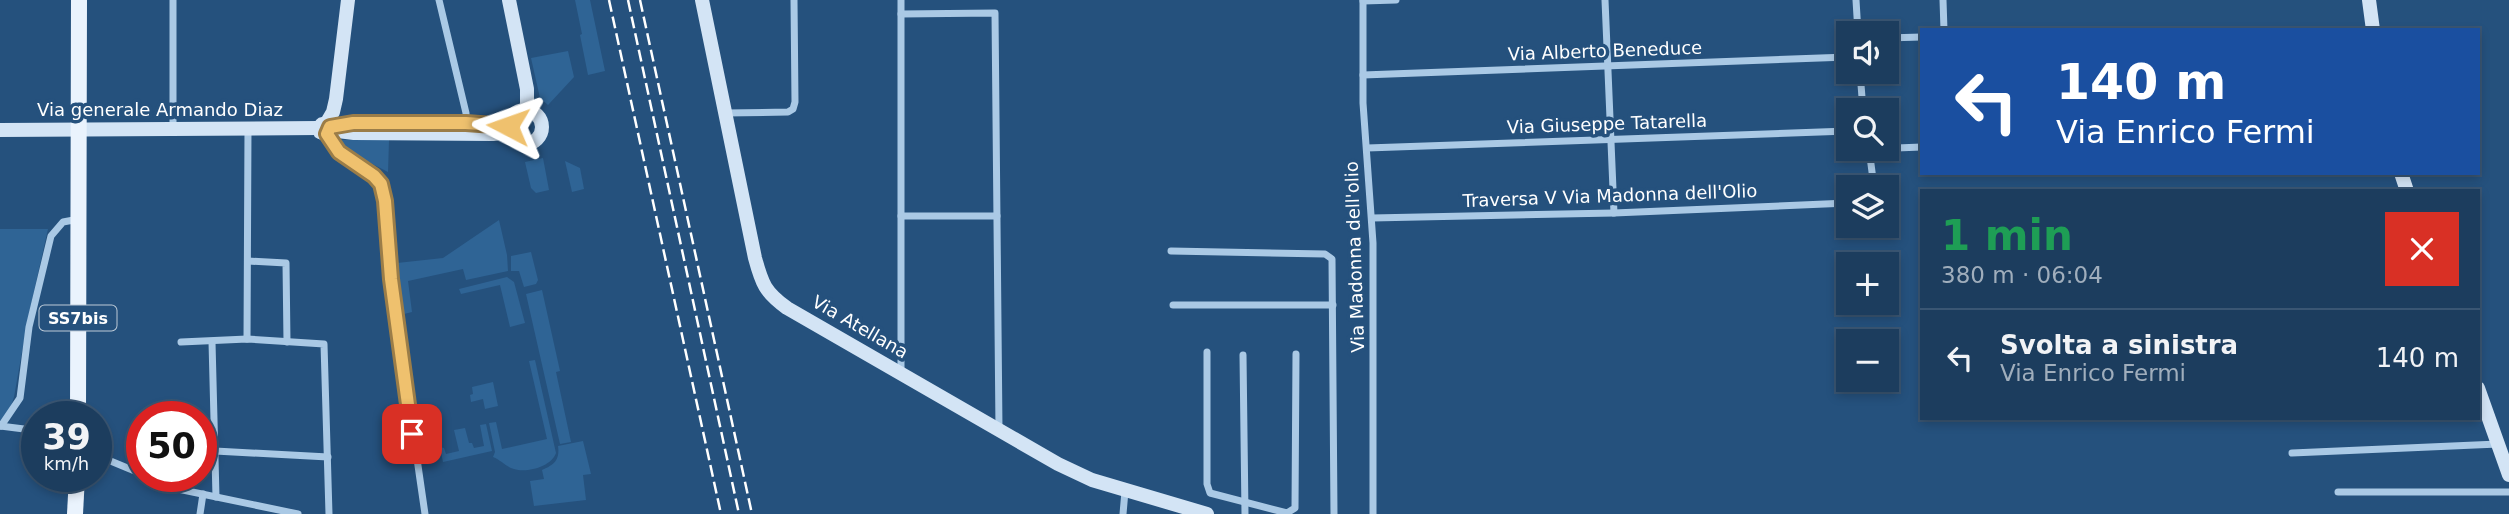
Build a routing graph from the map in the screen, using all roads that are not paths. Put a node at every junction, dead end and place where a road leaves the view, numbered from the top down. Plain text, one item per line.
1 (79, 0) edge
2 (173, 0) edge
3 (348, 0) edge
4 (439, 0) edge
5 (509, 0) edge
6 (702, 0) edge
7 (794, 0) edge
8 (901, 0) edge
9 (1396, 0) edge
10 (1605, 0) edge
11 (1856, 0) edge
12 (1943, 0) edge
13 (2370, 0) edge
14 (1363, 1) edge
15 (901, 14) junction
16 (1857, 21) edge
17 (1944, 28) edge
18 (2373, 28) edge
19 (1920, 37) edge
20 (1899, 38) edge
21 (1836, 57) edge
22 (1607, 67) junction
23 (1363, 75) junction
24 (527, 110) junction
25 (725, 113) junction
26 (466, 123) junction
27 (173, 129) junction
28 (248, 129) junction
29 (326, 129) junction
30 (508, 129) junction
31 (0, 130) edge
32 (80, 130) junction
33 (1836, 131) edge
34 (1610, 139) junction
35 (1920, 147) edge
36 (1367, 148) junction
37 (1899, 148) edge
38 (1836, 204) edge
39 (1614, 213) junction
40 (901, 216) junction
41 (997, 216) junction
42 (1372, 218) junction
43 (79, 219) junction
44 (1171, 251) dead end
45 (248, 261) junction
46 (1173, 304) dead end
47 (1333, 304) junction
48 (247, 339) junction
49 (181, 342) dead end
50 (212, 342) junction
51 (288, 342) junction
52 (1207, 352) dead end
53 (1296, 354) dead end
54 (1243, 355) dead end
55 (901, 373) junction
56 (2480, 393) edge
57 (78, 401) edge
58 (214, 401) edge
59 (1, 426) edge
60 (999, 429) junction
61 (21, 430) edge
62 (2499, 444) junction
63 (217, 451) edge
64 (2292, 453) dead end
65 (328, 457) junction
66 (2509, 475) edge
67 (1125, 491) junction
68 (76, 492) edge
69 (192, 492) edge
70 (216, 492) edge
71 (2338, 492) dead end
72 (2509, 492) edge
73 (202, 494) junction
74 (216, 497) junction
75 (1245, 503) junction
76 (75, 514) edge
77 (200, 514) edge
78 (298, 514) edge
79 (329, 514) edge
80 (425, 514) edge
81 (1123, 514) edge
82 (1207, 514) edge
83 (1245, 514) edge
84 (1335, 514) edge
85 (1373, 514) edge

1 - 32 main road, SS7bis
2 - 27 street
3 - 29 main road
4 - 26 street
5 - 24 main road
6 - 25 main road, Via Atellana
7 - 25 street
8 - 15 street
9 - 14 street
10 - 22 street
11 - 16 street
12 - 17 street
13 - 18 main road
14 - 23 street, Via Madonna dell'olio
15 - 40 street
15 - 41 street
19 - 20 street
21 - 22 street, Via Alberto Beneduce
22 - 23 street, Via Alberto Beneduce
22 - 34 street
23 - 36 street, Via Madonna dell'olio
24 - 30 main road
24 - 30 main road
25 - 55 main road, Via Atellana
26 - 29 main road
26 - 30 main road
27 - 28 main road, Via generale Armando Diaz
27 - 32 main road, Via generale Armando Diaz
28 - 29 main road, Via generale Armando Diaz
28 - 45 street
29 - 30 main road
29 - 80 street
31 - 32 main road, Via generale Armando Diaz
32 - 43 main road, SS7bis
33 - 34 street, Via Giuseppe Tatarella
34 - 36 street, Via Giuseppe Tatarella
34 - 39 street
35 - 37 street
36 - 42 street, Via Madonna dell'olio
38 - 39 street, Traversa V Via Madonna dell'Olio
39 - 42 street, Traversa V Via Madonna dell'Olio
40 - 41 street
40 - 55 street
41 - 60 street
42 - 85 street, Via Madonna dell'olio
43 - 57 main road, SS7bis
43 - 59 street
44 - 47 street
45 - 48 street
45 - 51 street
46 - 47 street
47 - 84 street
48 - 50 street
48 - 51 street
49 - 50 street
50 - 58 street
51 - 65 street
52 - 75 street
53 - 75 street
54 - 75 street
55 - 60 main road, Via Atellana
56 - 62 main road
59 - 61 street
60 - 67 main road, Via Atellana
62 - 64 street
62 - 66 main road
63 - 65 street
65 - 79 street
67 - 81 street
67 - 82 main road, Via Atellana
68 - 76 main road
69 - 73 street
70 - 74 street
71 - 72 street
73 - 74 street
73 - 77 street
74 - 78 street
75 - 83 street

